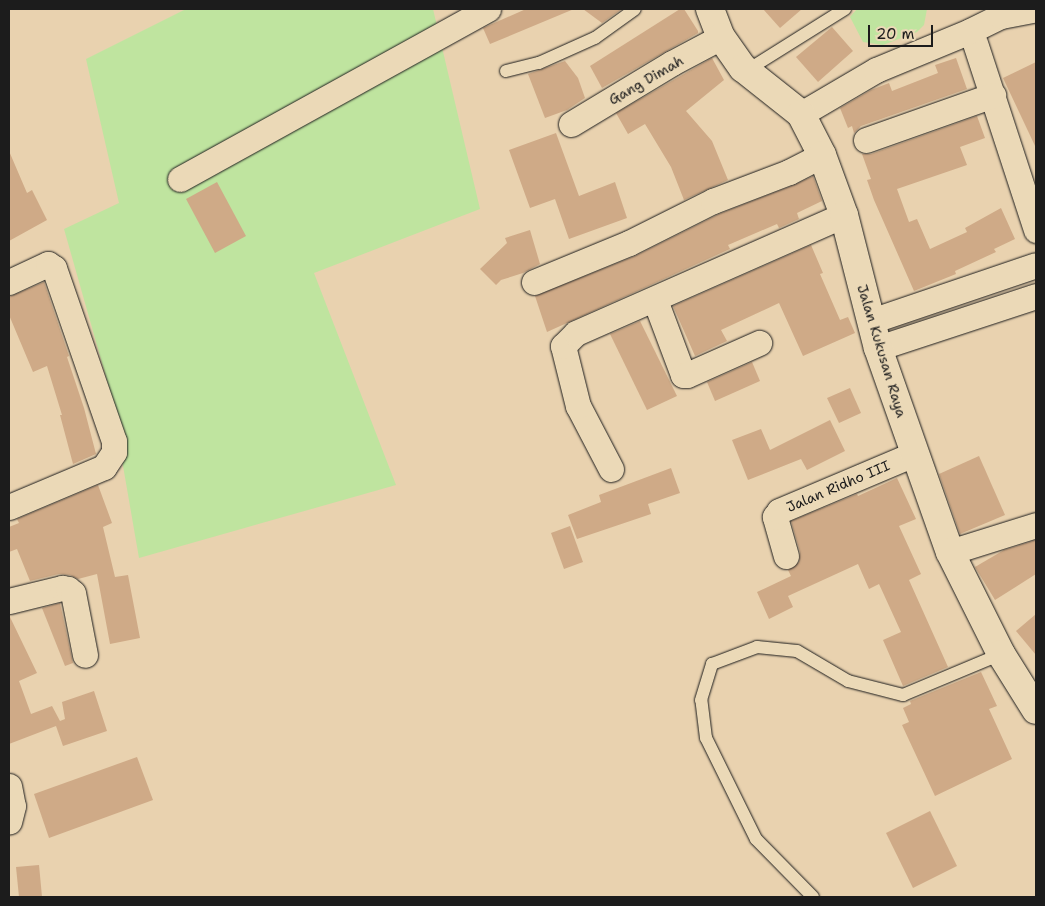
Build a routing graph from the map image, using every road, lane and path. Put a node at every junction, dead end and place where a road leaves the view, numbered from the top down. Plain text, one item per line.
1 (488, 9) edge
2 (635, 9) edge
3 (710, 9) edge
4 (846, 9) edge
5 (1036, 10) edge
6 (721, 37) junction
7 (975, 43) dead end
8 (506, 71) dead end
9 (746, 71) junction
10 (994, 95) junction
11 (801, 114) junction
12 (571, 124) dead end
13 (866, 140) dead end
14 (822, 155) junction
15 (180, 179) dead end
16 (844, 216) junction
17 (1036, 230) edge
18 (1036, 265) edge
19 (9, 282) edge
20 (534, 282) dead end
21 (1035, 299) edge
22 (655, 300) junction
23 (871, 322) junction
24 (759, 343) dead end
25 (878, 348) junction
26 (914, 454) junction
27 (611, 469) dead end
28 (9, 507) edge
29 (1036, 525) edge
30 (950, 552) junction
31 (786, 556) dead end
32 (9, 601) edge
33 (1001, 654) junction
34 (85, 655) dead end
35 (1036, 710) edge
36 (9, 786) edge
37 (9, 822) edge
38 (813, 897) edge

1 - 15 street
2 - 8 lane
3 - 6 street, Jalan Kukusan Raya
4 - 9 lane
5 - 11 street
6 - 9 street, Jalan Kukusan Raya
6 - 12 street, Gang Dimah
7 - 10 street
9 - 11 street, Jalan Kukusan Raya
10 - 13 street
10 - 17 street
11 - 14 street, Jalan Kukusan Raya
14 - 16 street, Jalan Kukusan Raya
14 - 20 street
16 - 22 street
16 - 23 street, Jalan Kukusan Raya
18 - 23 street
19 - 28 street
21 - 25 street
22 - 24 street
22 - 27 street
23 - 25 street, Jalan Kukusan Raya
25 - 26 street, Jalan Kukusan Raya
26 - 30 street, Jalan Kukusan Raya
26 - 31 street, Jalan Ridho III
29 - 30 street
30 - 33 street, Jalan Kukusan Raya
32 - 34 street
33 - 35 street, Jalan Kukusan Raya
33 - 38 lane
36 - 37 street

